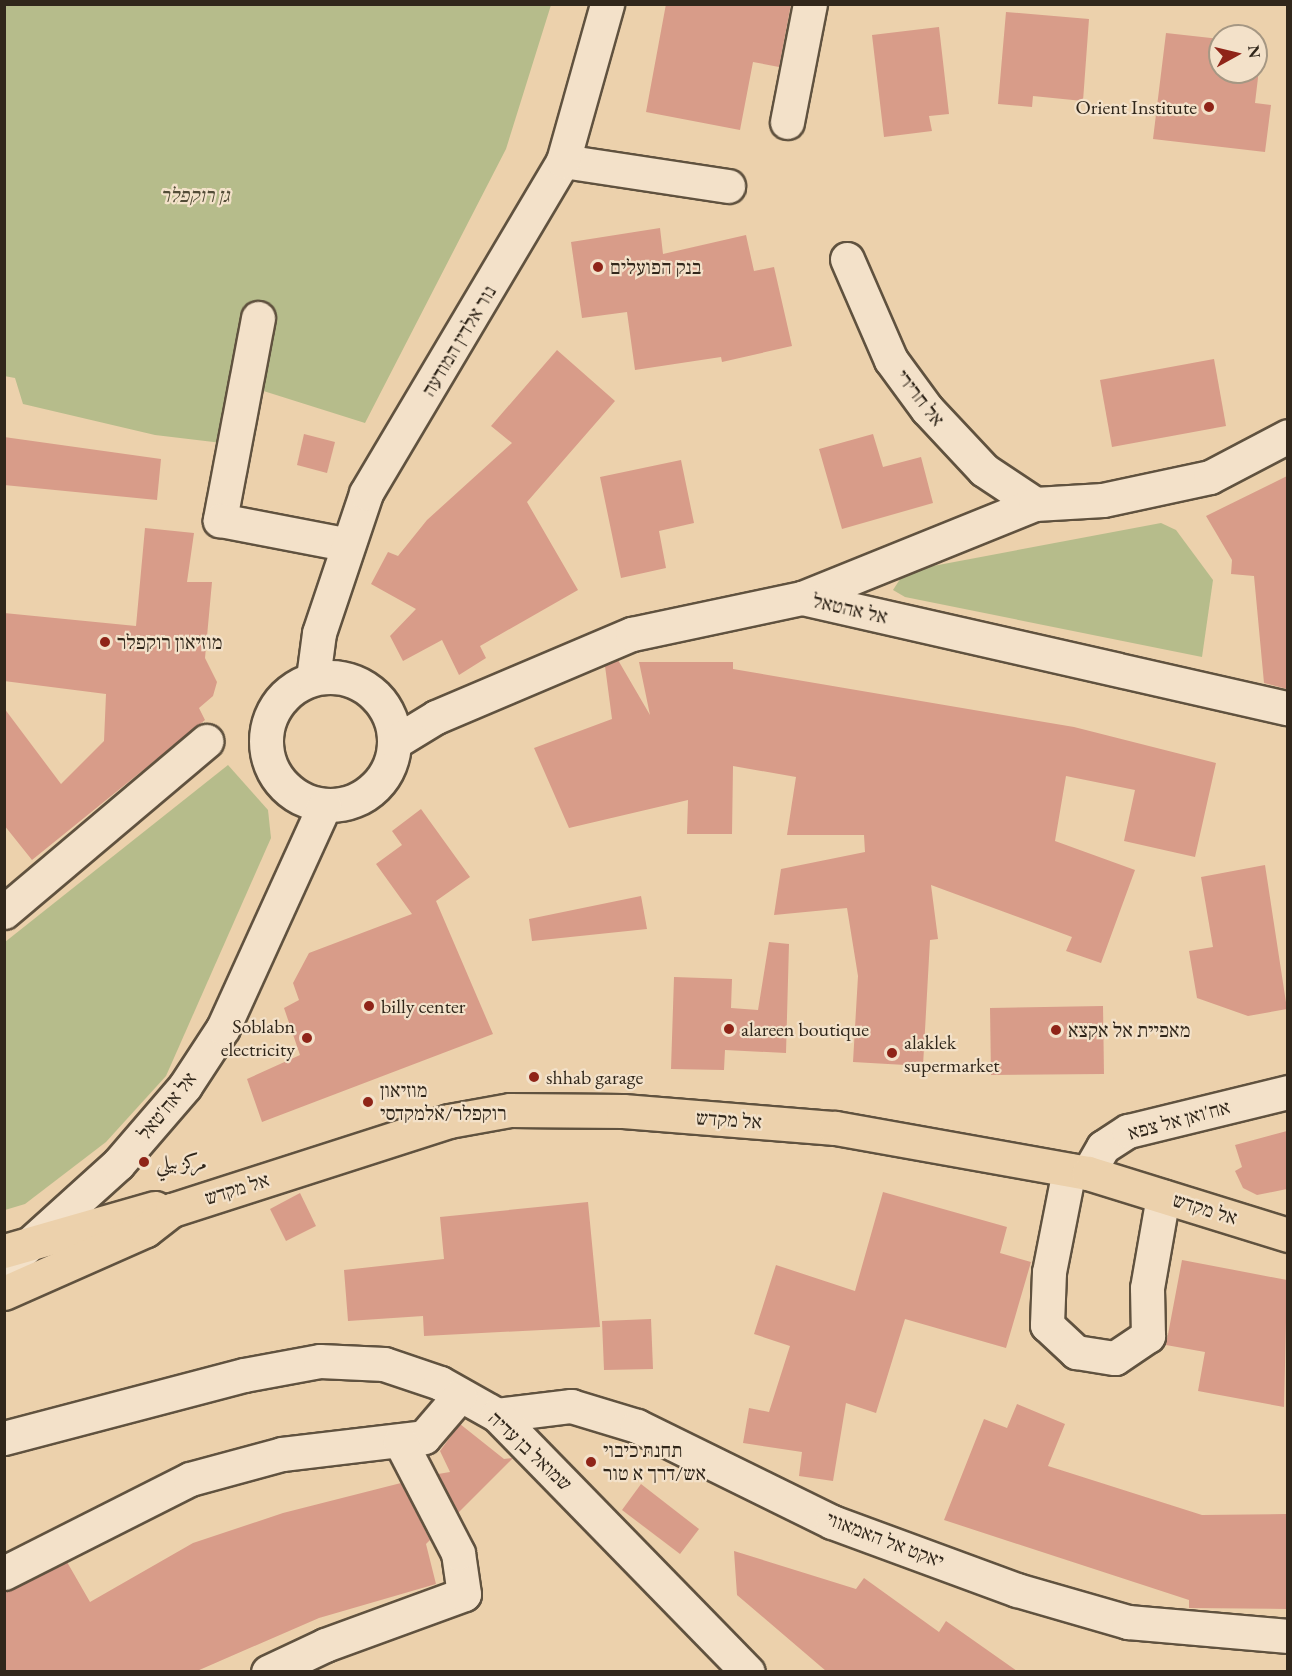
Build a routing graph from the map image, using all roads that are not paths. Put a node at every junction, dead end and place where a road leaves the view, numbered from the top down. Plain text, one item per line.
1 (608, 4) edge
2 (810, 4) edge
3 (788, 123) dead end
4 (563, 161) junction
5 (728, 186) dead end
6 (847, 259) dead end
7 (258, 318) dead end
8 (1287, 436) edge
9 (1035, 504) junction
10 (345, 544) junction
11 (802, 598) junction
12 (313, 678) junction
13 (1287, 708) edge
14 (206, 741) dead end
15 (395, 742) junction
16 (324, 806) junction
17 (4, 912) edge
18 (1287, 1092) edge
19 (1078, 1171) junction
20 (1164, 1196) junction
21 (172, 1210) junction
22 (1287, 1235) edge
23 (17, 1248) edge
24 (4, 1267) edge
25 (4, 1293) edge
26 (460, 1395) junction
27 (497, 1415) junction
28 (4, 1438) edge
29 (400, 1441) junction
30 (4, 1574) edge
31 (1287, 1636) edge
32 (268, 1671) edge
33 (748, 1671) edge

1 - 4 street, נור אלדין המודעה
2 - 3 street
4 - 5 street
4 - 10 street, נור אלדין המודעה
6 - 9 street, אל חרירי
7 - 10 street
8 - 9 street
9 - 11 street
10 - 12 street, נור אלדין המודעה
11 - 13 street, אל אהטאל
11 - 15 street, אל אהטאל
12 - 15 street
12 - 16 street
14 - 17 street
15 - 16 street
16 - 23 street, אל אח'טאל
18 - 19 street, אח'ואן אל צפא
19 - 20 main road, אל מקדש
19 - 20 street, אח'ואן אל צפא
19 - 21 main road, אל מקדש
20 - 22 main road, אל מקדש
21 - 23 main road, אל מקדש
21 - 25 main road, אל מקדש
23 - 24 street
26 - 27 street, שמואל בן עדיה
26 - 28 street, שמואל בן עדיה
26 - 29 street
27 - 31 street, יאקט אל האמאווי
27 - 33 street, שמואל בן עדיה
29 - 30 street
29 - 32 street

